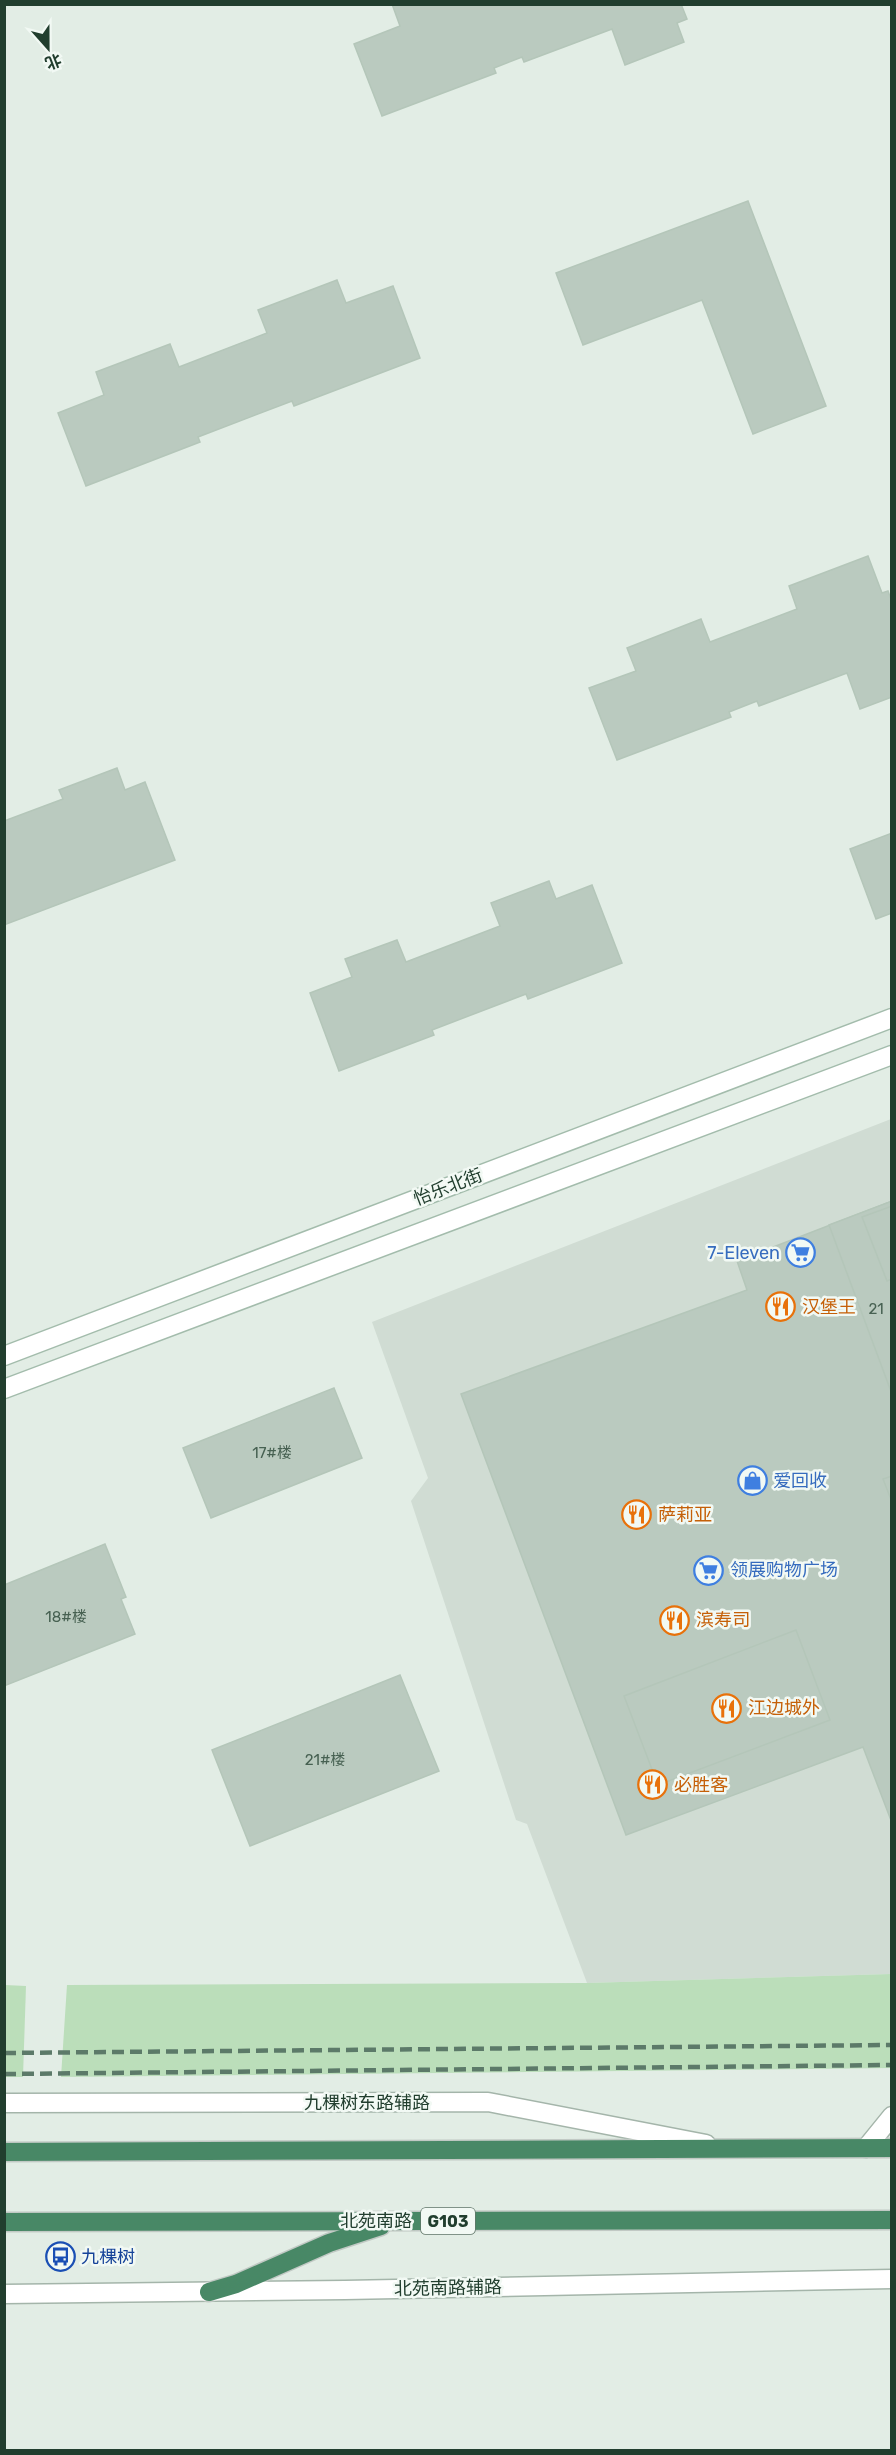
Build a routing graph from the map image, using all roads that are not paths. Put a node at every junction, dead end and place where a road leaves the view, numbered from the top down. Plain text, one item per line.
1 (891, 1018) edge
2 (891, 1055) edge
3 (4, 1356) edge
4 (4, 1389) edge
5 (4, 2103) edge
6 (891, 2116) edge
7 (725, 2148) junction
8 (866, 2148) junction
9 (891, 2148) edge
10 (4, 2152) edge
11 (891, 2220) edge
12 (397, 2221) junction
13 (4, 2223) edge
14 (891, 2279) edge
15 (209, 2292) junction
16 (4, 2294) edge

1 - 3 main road, 怡乐北街
2 - 4 main road, 怡乐北街
5 - 7 main road, 九棵树东路辅路
6 - 8 main road
7 - 8 highway
7 - 10 highway
8 - 9 highway
11 - 12 highway, 北苑南路 / G103
12 - 13 highway, 北苑南路 / G103
12 - 15 highway
14 - 15 main road, 北苑南路辅路
15 - 16 main road, 北苑南路辅路

